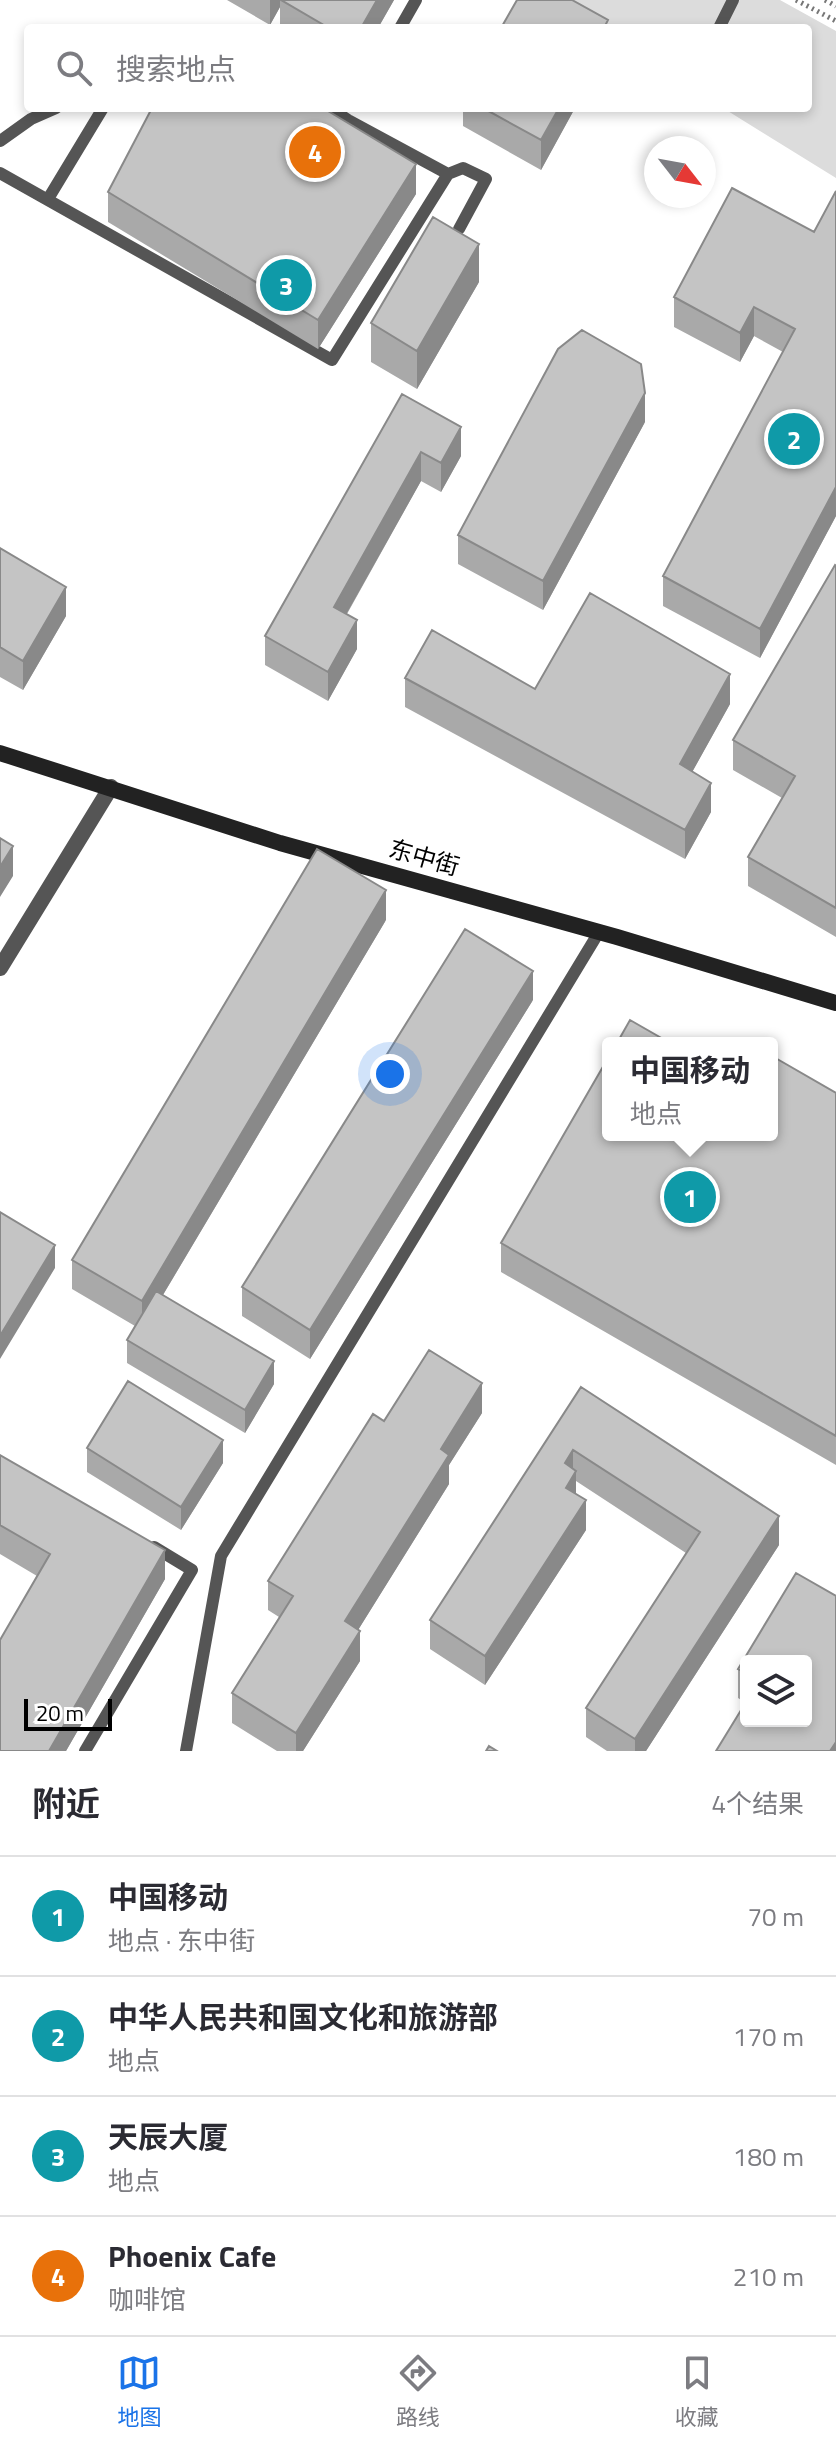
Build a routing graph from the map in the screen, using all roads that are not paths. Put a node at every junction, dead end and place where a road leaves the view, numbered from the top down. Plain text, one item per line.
1 (416, 0) edge
2 (733, 0) edge
3 (402, 24) edge
4 (721, 24) edge
5 (47, 112) edge
6 (101, 112) edge
7 (336, 112) edge
8 (353, 112) edge
9 (348, 120) junction
10 (0, 141) edge
11 (493, 166) dead end
12 (0, 173) edge
13 (448, 174) junction
14 (486, 179) junction
15 (48, 199) junction
16 (459, 229) edge
17 (0, 753) edge
18 (111, 787) junction
19 (599, 932) junction
20 (0, 968) edge
21 (836, 1003) edge
22 (137, 1537) edge
23 (85, 1751) edge
24 (186, 1751) edge

1 - 3 lane
2 - 4 lane
5 - 10 lane
6 - 15 lane
7 - 9 lane
8 - 9 lane
9 - 13 lane
11 - 14 lane
12 - 15 lane
13 - 14 lane
13 - 15 lane
14 - 16 lane
17 - 18 street, 东中街
18 - 19 street, 东中街
18 - 20 street
19 - 21 street, 东中街
19 - 24 lane
22 - 23 lane

